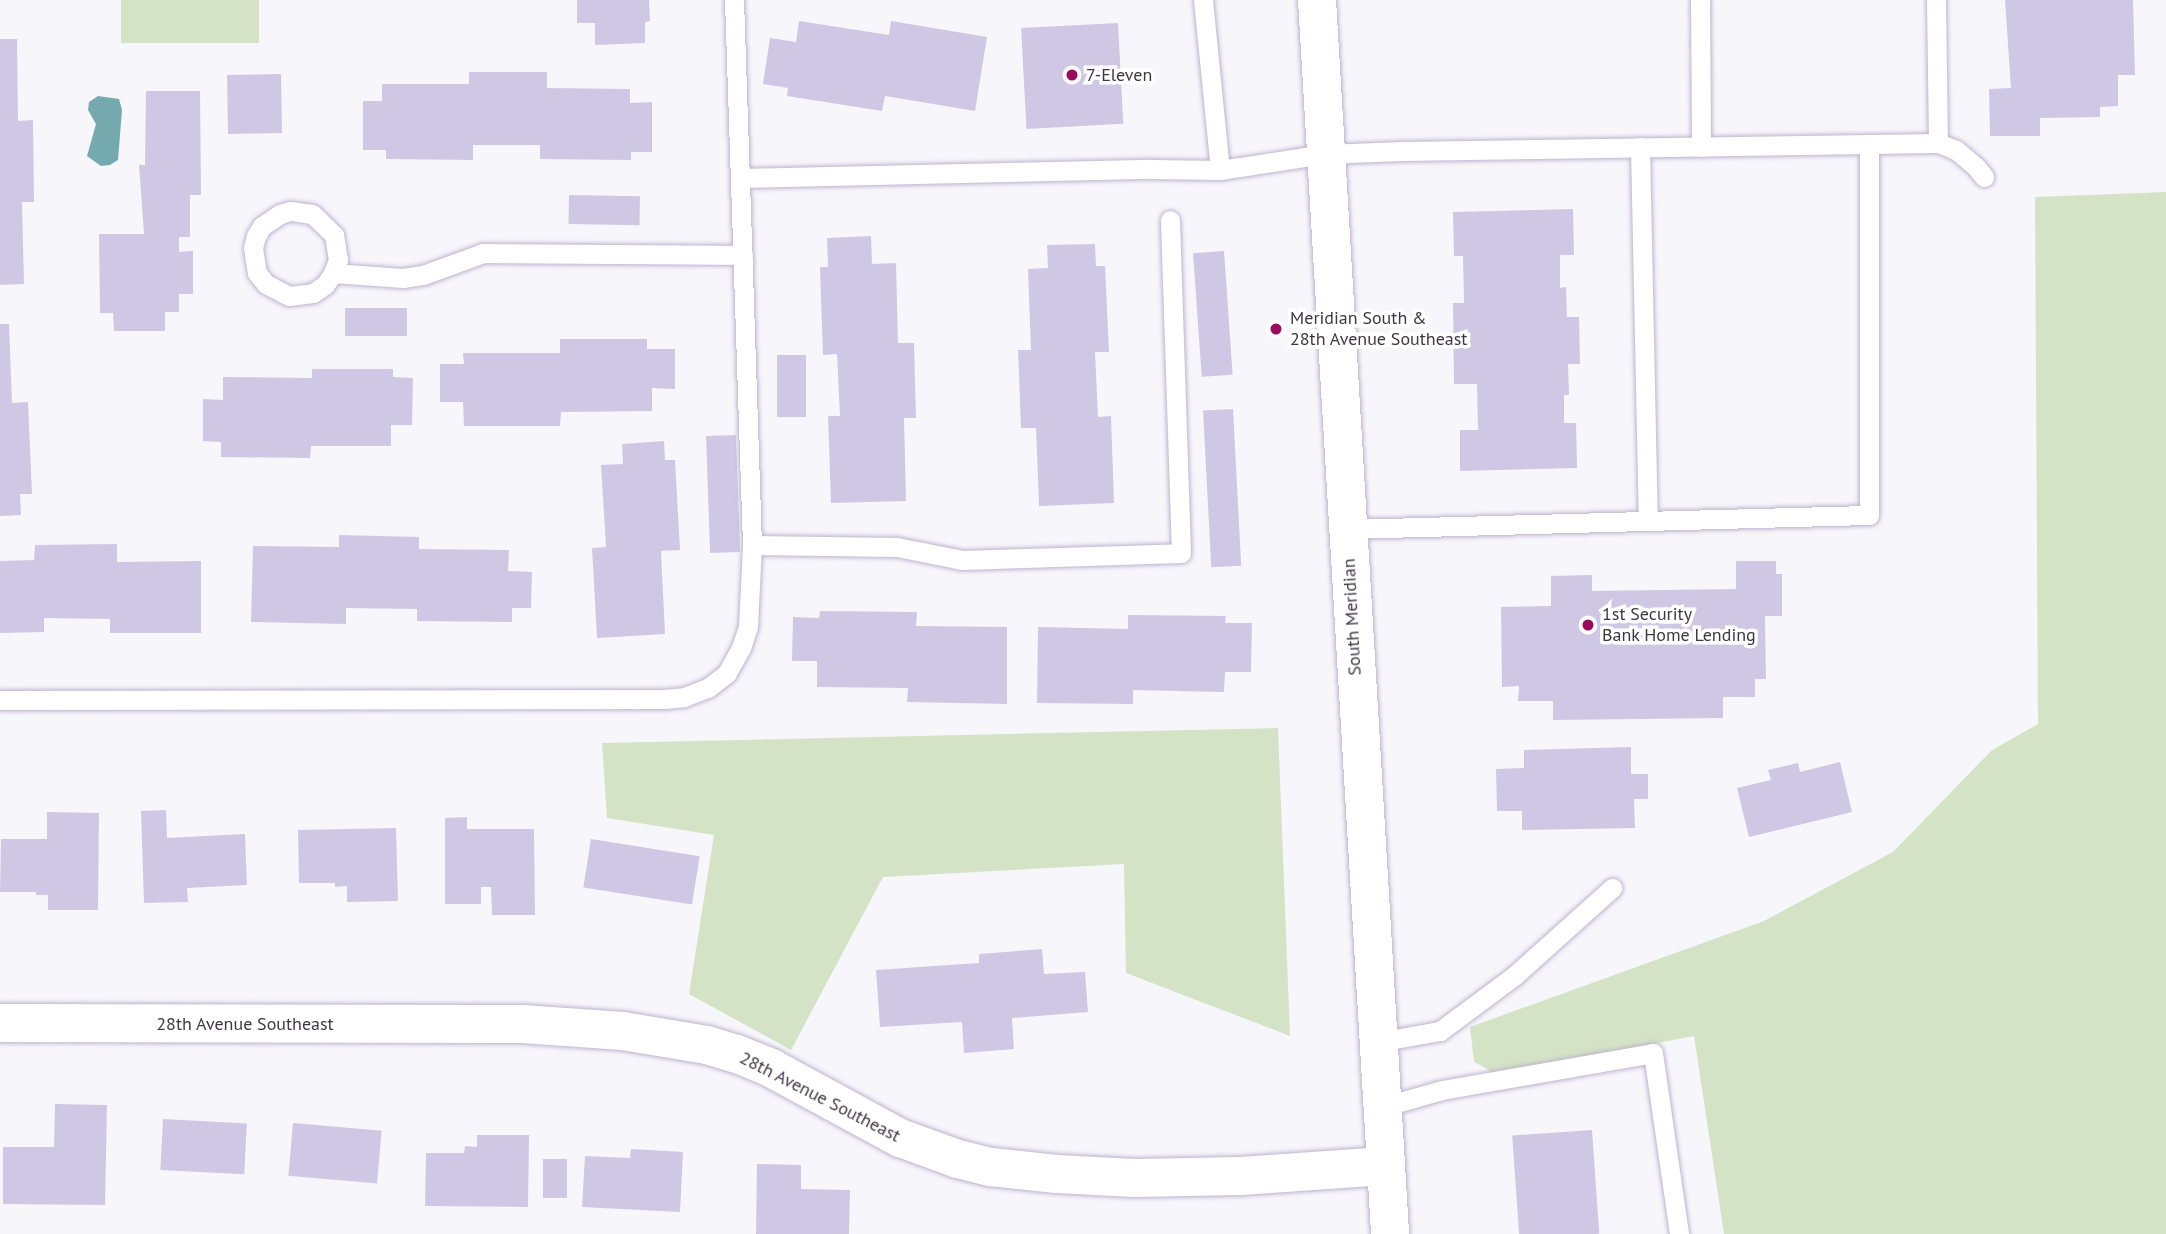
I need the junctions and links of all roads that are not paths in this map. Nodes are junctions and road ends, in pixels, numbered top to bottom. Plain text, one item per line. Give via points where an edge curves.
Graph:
1 (734, 0) edge
2 (1203, 0) edge
3 (1317, 0) edge
4 (1699, 0) edge
5 (1936, 0) edge
6 (1938, 143) junction
7 (1868, 144) junction
8 (1640, 147) junction
9 (1701, 147) junction
10 (1325, 155) junction
11 (1220, 170) junction
12 (1984, 177) dead end
13 (740, 178) junction
14 (1170, 220) dead end
15 (743, 255) junction
16 (333, 273) junction
17 (1648, 521) junction
18 (1347, 529) junction
19 (752, 545) junction
20 (0, 701) edge
21 (1612, 888) dead end
22 (0, 1023) edge
23 (1378, 1042) junction
24 (1382, 1107) junction
25 (1385, 1166) junction
26 (1390, 1234) edge
27 (1679, 1234) edge

1 - 13 lane
2 - 11 lane
3 - 10 street, South Meridian
4 - 9 lane
5 - 6 lane
6 - 7 lane
6 - 12 lane via 1956,150
7 - 9 lane
7 - 17 lane via 1869,515
8 - 9 lane
8 - 10 lane
8 - 17 lane
10 - 11 lane
10 - 18 street, South Meridian
11 - 13 lane
13 - 15 lane
14 - 19 lane via 1181,553 962,560 897,547
15 - 16 lane via 498,252 402,278
15 - 19 lane
16 - 16 lane via 313,293 289,296 277,292 257,273 256,236 280,214 312,214 334,235 338,260
17 - 18 lane
18 - 23 street, South Meridian
19 - 20 lane via 751,602 741,648 727,673 708,688 684,697
21 - 23 lane via 1514,976 1440,1031
22 - 25 street, 28th Avenue Southeast via 522,1024 623,1031 737,1054 900,1138 991,1167 1134,1178
23 - 24 street, South Meridian
24 - 25 street, South Meridian
24 - 27 lane via 1442,1090 1653,1053
25 - 26 street, South Meridian

